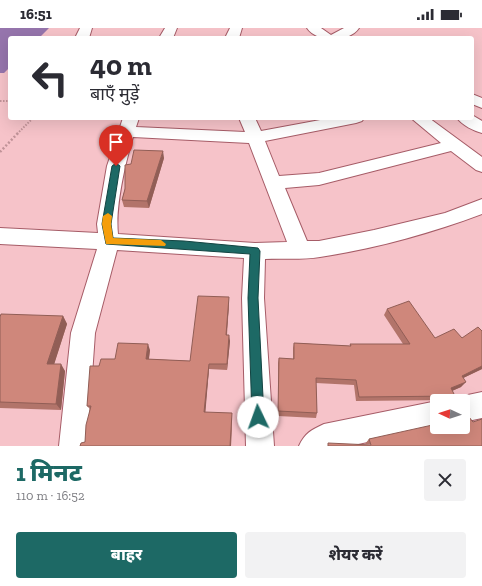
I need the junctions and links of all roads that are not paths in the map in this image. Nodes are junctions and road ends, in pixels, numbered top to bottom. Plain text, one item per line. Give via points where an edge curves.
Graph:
1 (313, 28) edge
2 (352, 28) edge
3 (324, 36) edge
4 (338, 36) edge
5 (248, 120) edge
6 (346, 120) edge
7 (422, 120) edge
8 (468, 120) edge
9 (129, 125) edge
10 (482, 128) edge
11 (254, 138) junction
12 (454, 145) junction
13 (482, 166) edge
14 (273, 183) junction
15 (482, 206) edge
16 (0, 236) edge
17 (109, 242) junction
18 (300, 249) junction
19 (255, 251) junction
20 (482, 405) edge
21 (470, 408) edge
22 (430, 415) edge
23 (73, 446) edge
24 (260, 446) edge
25 (313, 446) edge

1 - 3 street
2 - 4 street
5 - 11 street
6 - 11 street
7 - 12 street
8 - 10 street
9 - 11 street
9 - 17 street via 116,166 107,224
11 - 14 street
12 - 13 street
12 - 14 street via 319,179
14 - 18 street
15 - 18 street via 374,238 319,249
16 - 17 street
17 - 19 street
17 - 23 street via 83,333
18 - 19 street
19 - 24 street via 253,298
20 - 21 street
22 - 25 street via 324,438

